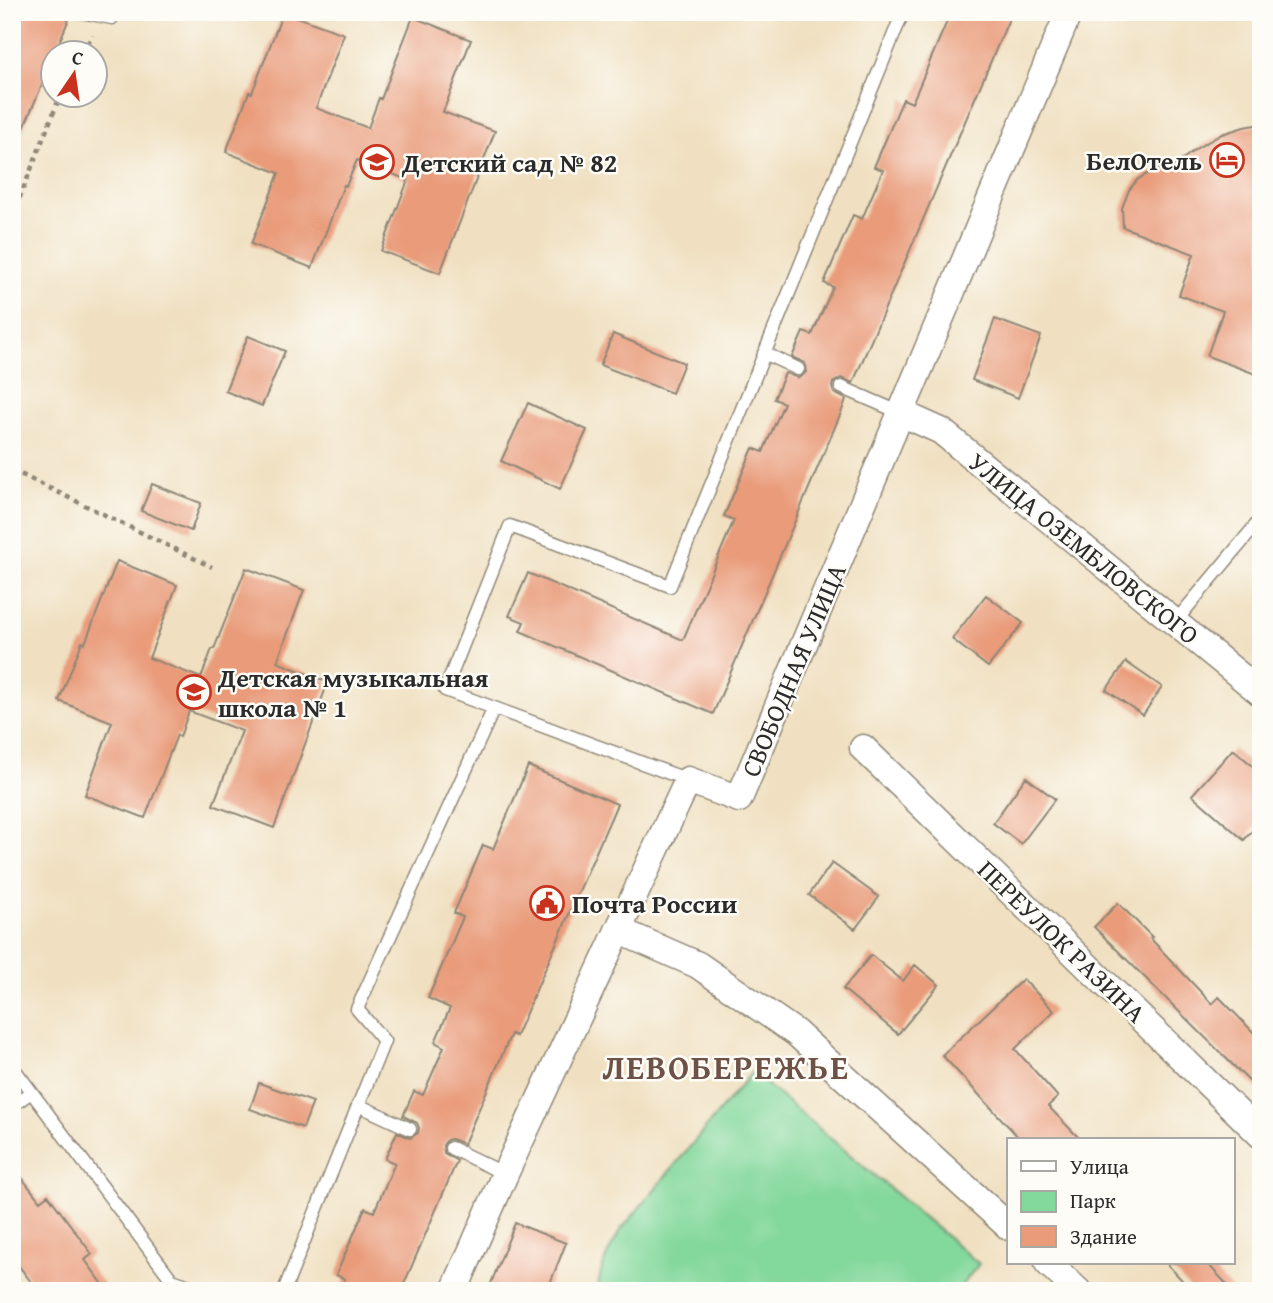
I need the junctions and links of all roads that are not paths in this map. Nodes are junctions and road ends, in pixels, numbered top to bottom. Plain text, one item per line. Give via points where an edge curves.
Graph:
1 (81, 12) edge
2 (114, 12) edge
3 (903, 12) edge
4 (1069, 12) edge
5 (764, 353) junction
6 (798, 369) dead end
7 (841, 387) dead end
8 (901, 413) junction
9 (1261, 519) edge
10 (1175, 622) junction
11 (1261, 693) edge
12 (494, 708) junction
13 (863, 748) dead end
14 (688, 780) junction
15 (618, 930) junction
16 (12, 1066) edge
17 (31, 1091) junction
18 (358, 1105) junction
19 (12, 1106) edge
20 (410, 1129) dead end
21 (1261, 1135) edge
22 (451, 1148) dead end
23 (505, 1174) junction
24 (1007, 1225) edge
25 (1049, 1264) edge
26 (204, 1291) edge
27 (284, 1291) edge
28 (454, 1291) edge
29 (1078, 1291) edge

1 - 2 lane via 112,18
3 - 5 lane
4 - 8 street, СВОБОДНАЯ УЛИЦА
5 - 6 lane
5 - 12 lane via 670,586 510,526 445,690
7 - 8 lane
8 - 10 street, УЛИЦА ОЗЕМБЛОВСКОГО via 941,431
8 - 14 street, СВОБОДНАЯ УЛИЦА via 739,799
9 - 10 lane
10 - 11 street, УЛИЦА ОЗЕМБЛОВСКОГО
12 - 14 lane
12 - 18 lane via 357,1009 384,1041
13 - 21 street, ПЕРЕУЛОК РАЗИНА
14 - 15 street
15 - 23 street
15 - 24 street via 698,965 796,1033
16 - 17 lane
17 - 19 lane
17 - 26 lane via 172,1280
18 - 20 lane
18 - 27 lane
22 - 23 lane
23 - 28 street
25 - 29 street

